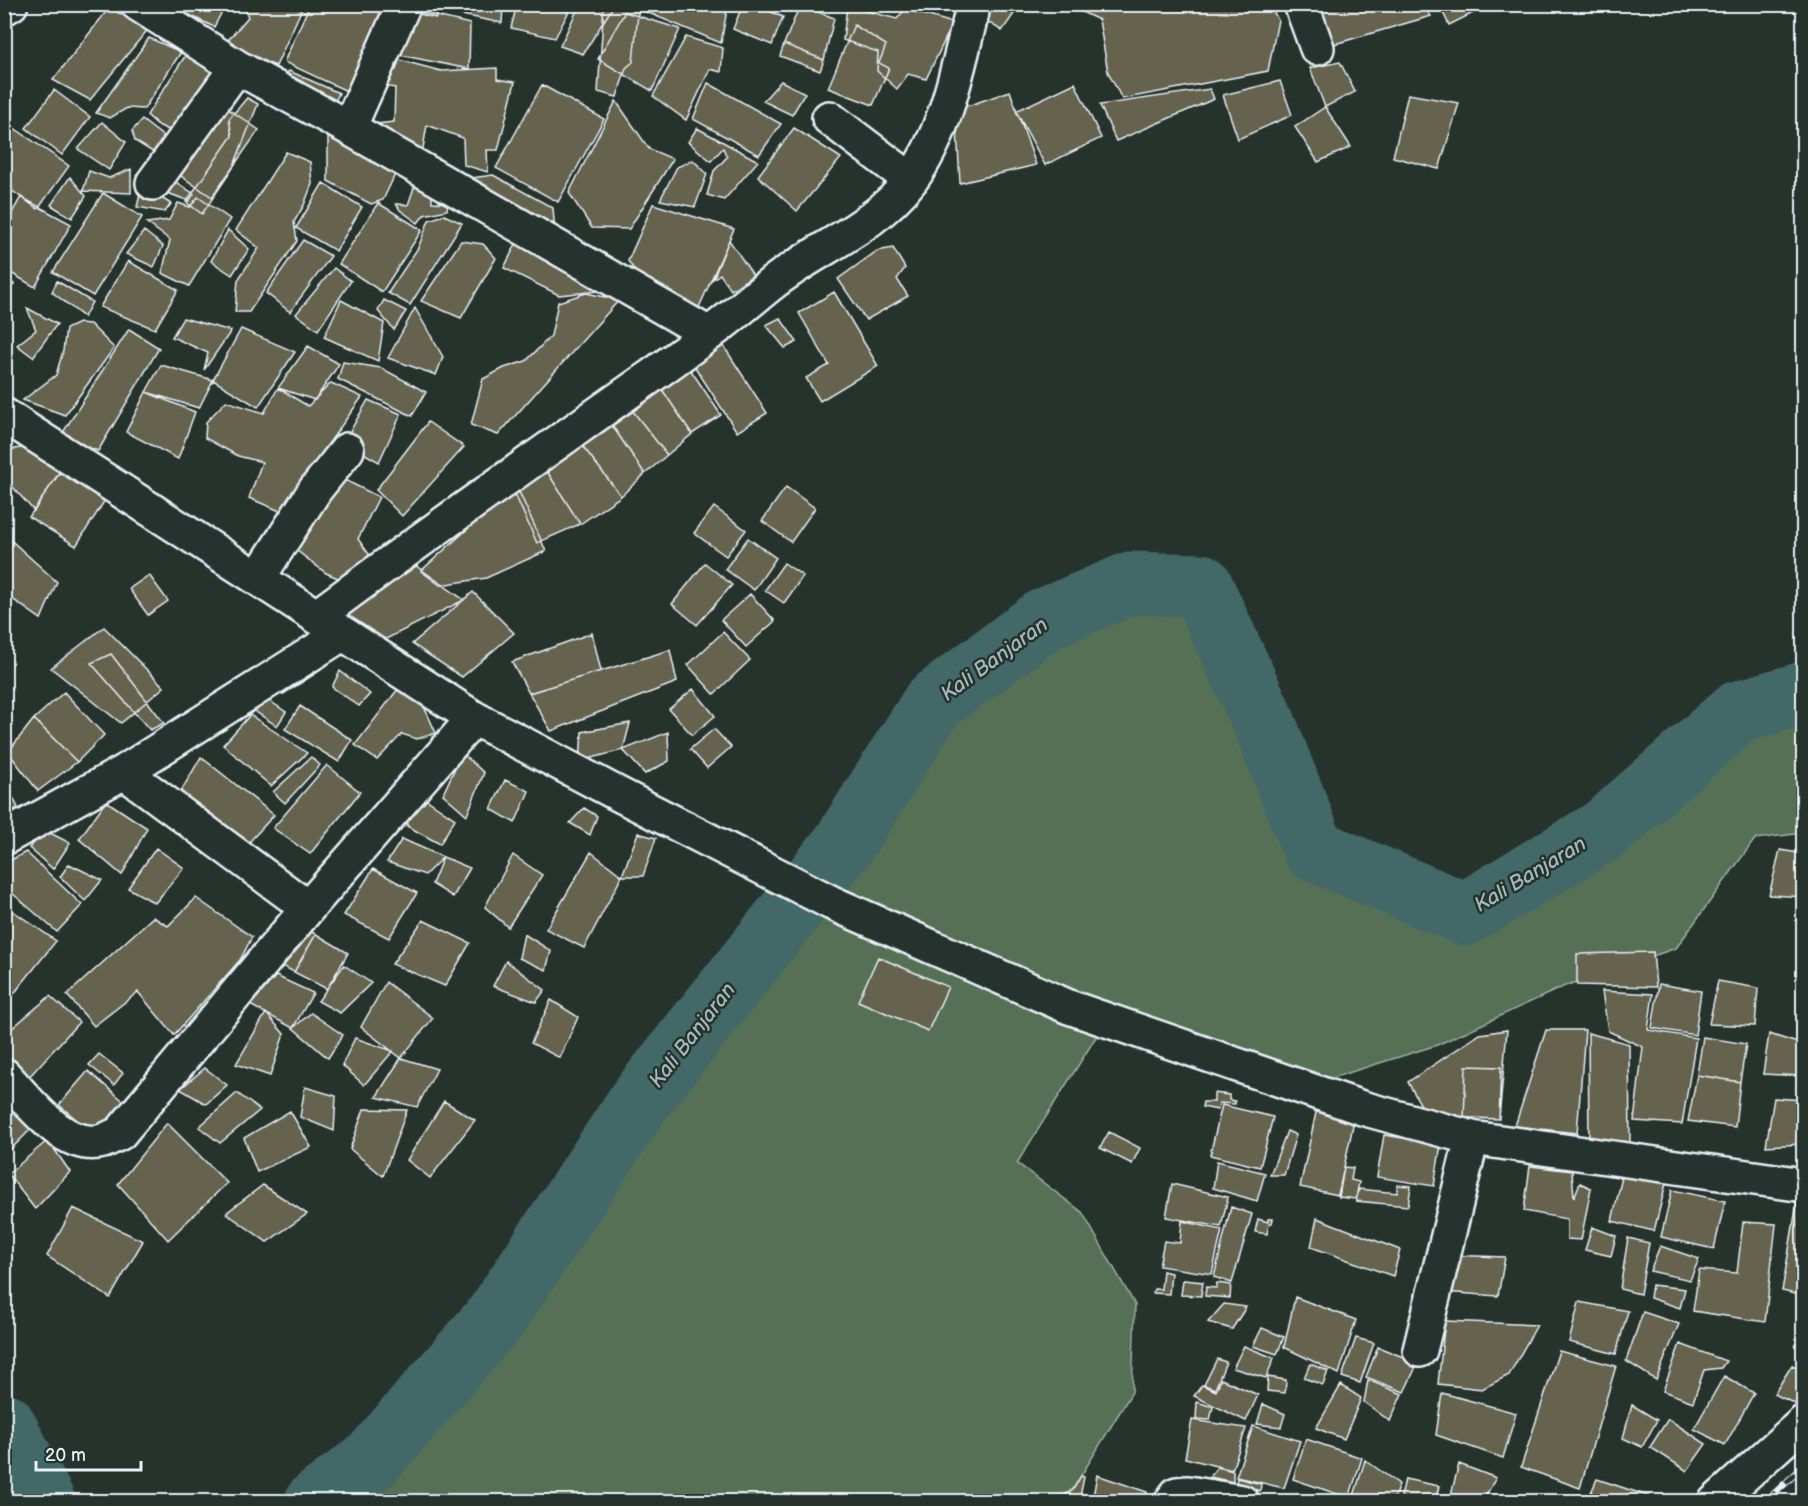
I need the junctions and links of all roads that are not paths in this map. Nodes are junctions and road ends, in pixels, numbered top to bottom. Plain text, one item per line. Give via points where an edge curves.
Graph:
1 (10, 4) edge
2 (138, 4) edge
3 (404, 4) edge
4 (1300, 4) edge
5 (4, 8) edge
6 (972, 12) dead end
7 (1317, 48) dead end
8 (237, 67) junction
9 (828, 118) dead end
10 (349, 128) junction
11 (911, 180) junction
12 (153, 183) dead end
13 (709, 334) junction
14 (4, 416) edge
15 (347, 450) dead end
16 (258, 578) junction
17 (329, 625) junction
18 (474, 718) junction
19 (124, 772) junction
20 (4, 838) edge
21 (308, 908) junction
22 (4, 1075) edge
23 (1472, 1138) junction
24 (1803, 1185) edge
25 (1420, 1350) dead end
26 (1803, 1422) edge
27 (1171, 1502) edge
28 (1242, 1502) edge
29 (1715, 1502) edge

1 - 5 street
2 - 8 street
3 - 10 street
4 - 7 street
6 - 11 street via 951,96 928,153
8 - 10 street
8 - 12 street
9 - 11 street
10 - 13 street
11 - 13 street via 859,229 777,280
13 - 17 street via 398,556
14 - 16 street
15 - 16 street via 315,490
16 - 17 street
17 - 18 street
17 - 19 street
18 - 21 street
18 - 23 street via 832,903 1069,1007 1362,1108
19 - 20 street
19 - 21 street
21 - 22 street via 120,1133 101,1142 78,1141 58,1131
23 - 24 street
23 - 25 street
26 - 29 street
27 - 28 street via 1177,1494 1188,1493

